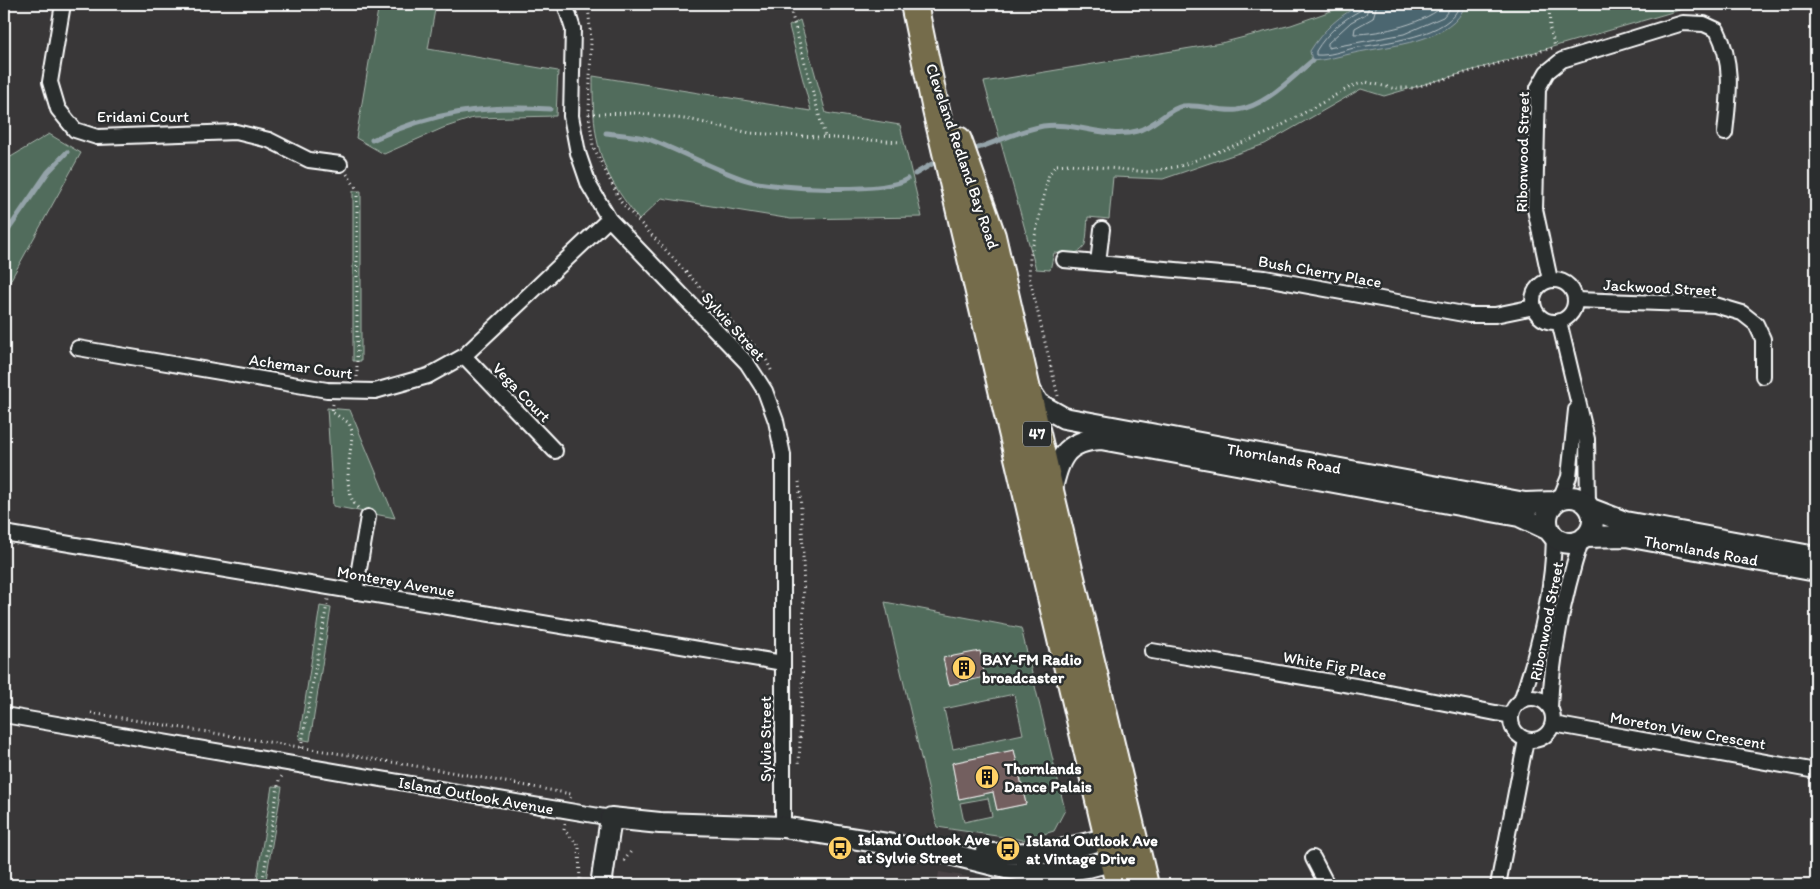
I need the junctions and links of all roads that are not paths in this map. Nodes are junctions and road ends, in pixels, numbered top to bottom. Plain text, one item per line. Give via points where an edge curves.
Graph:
1 (64, 4) edge
2 (565, 4) edge
3 (914, 4) edge
4 (923, 41) junction
5 (1725, 133) dead end
6 (340, 164) road end
7 (609, 219) junction
8 (1102, 229) dead end
9 (992, 236) junction
10 (1064, 260) dead end
11 (1098, 263) junction
12 (1550, 280) junction
13 (1576, 300) junction
14 (1534, 307) junction
15 (1559, 322) junction
16 (78, 348) dead end
17 (464, 356) junction
18 (997, 363) junction
19 (1763, 376) dead end
20 (1026, 385) junction
21 (1577, 399) junction
22 (555, 451) dead end
23 (1050, 495) junction
24 (1557, 500) junction
25 (1589, 507) junction
26 (368, 517) road end
27 (4, 532) edge
28 (1551, 534) junction
29 (1583, 539) junction
30 (1816, 557) edge
31 (1816, 571) edge
32 (355, 592) junction
33 (1152, 651) dead end
34 (783, 663) junction
35 (1521, 701) junction
36 (1550, 708) junction
37 (4, 715) edge
38 (1511, 716) junction
39 (1553, 724) junction
40 (1526, 740) junction
41 (1816, 771) edge
42 (611, 818) junction
43 (783, 827) junction
44 (950, 854) junction
45 (1122, 854) edge
46 (1313, 858) dead end
47 (1045, 874) junction
48 (600, 885) edge
49 (1071, 885) edge
50 (1145, 885) edge
51 (1327, 885) edge
52 (1498, 885) edge

1 - 6 street, Eridani Court via 50,82 58,109 75,130 97,137 236,132 269,140 309,160
2 - 7 street, Sylvie Street via 573,29 571,116 578,153 590,185
3 - 4 highway, Cleveland Redland Bay Road / 47
4 - 9 highway, Cleveland Redland Bay Road / 47
4 - 18 highway, Cleveland Redland Bay Road / 47 via 936,110
5 - 12 street, Ribonwood Street via 1730,87 1726,48 1717,30 1704,24 1683,23 1562,60 1547,72 1538,88 1536,209
7 - 17 street, Achemar Court
7 - 34 street, Sylvie Street via 747,363 765,391 783,455
8 - 11 street
9 - 18 highway via 979,237 976,246 992,306
9 - 20 highway, Cleveland Redland Bay Road / 47
10 - 11 street, Bush Cherry Place
11 - 14 street, Bush Cherry Place via 1265,278 1469,315 1495,315
12 - 13 street via 1564,282
12 - 14 street via 1534,293
13 - 15 street via 1571,314
13 - 19 street, Jackwood Street via 1714,305 1742,313 1756,324 1763,339
14 - 15 street via 1541,317
15 - 21 street
16 - 17 street, Achemar Court via 343,392 375,391 401,385 428,376
17 - 22 street, Vega Court
18 - 45 highway, Cleveland Redland Bay Road / 47
20 - 23 highway, Cleveland Redland Bay Road / 47
20 - 24 street, Thornlands Road via 1039,404 1064,418 1525,503
21 - 24 street via 1568,477
21 - 25 street via 1587,439
23 - 28 street, Thornlands Road via 1058,462 1069,449 1082,440 1101,439 1519,516
23 - 45 highway, Cleveland Redland Bay Road / 47
24 - 25 street, Thornlands Road via 1570,496 1580,498
24 - 28 street via 1548,510 1546,520
25 - 29 street via 1594,519 1592,529
25 - 30 street, Thornlands Road via 1624,522
26 - 32 street
27 - 32 street, Monterey Avenue
28 - 29 street, Thornlands Road via 1567,543
28 - 35 street, Ribonwood Street via 1553,567 1534,663
29 - 31 street, Thornlands Road via 1626,536
29 - 36 street, Ribonwood Street via 1570,573 1551,668
32 - 34 street, Monterey Avenue
33 - 38 street, White Fig Place
34 - 43 street, Sylvie Street
35 - 36 street, Ribonwood Street via 1542,700
35 - 38 street, Ribonwood Street
36 - 39 street, Ribonwood Street
37 - 42 street, Island Outlook Avenue
38 - 40 street via 1514,731
39 - 40 street via 1543,738
39 - 41 street, Moreton View Crescent
40 - 52 street
42 - 43 street, Island Outlook Avenue
42 - 48 street
43 - 44 street, Island Outlook Avenue
44 - 45 street, Island Outlook Avenue
44 - 47 street, Island Outlook Avenue
45 - 47 street, Island Outlook Avenue
45 - 50 highway, Cleveland Redland Bay Road / 47
46 - 51 street
47 - 49 street

